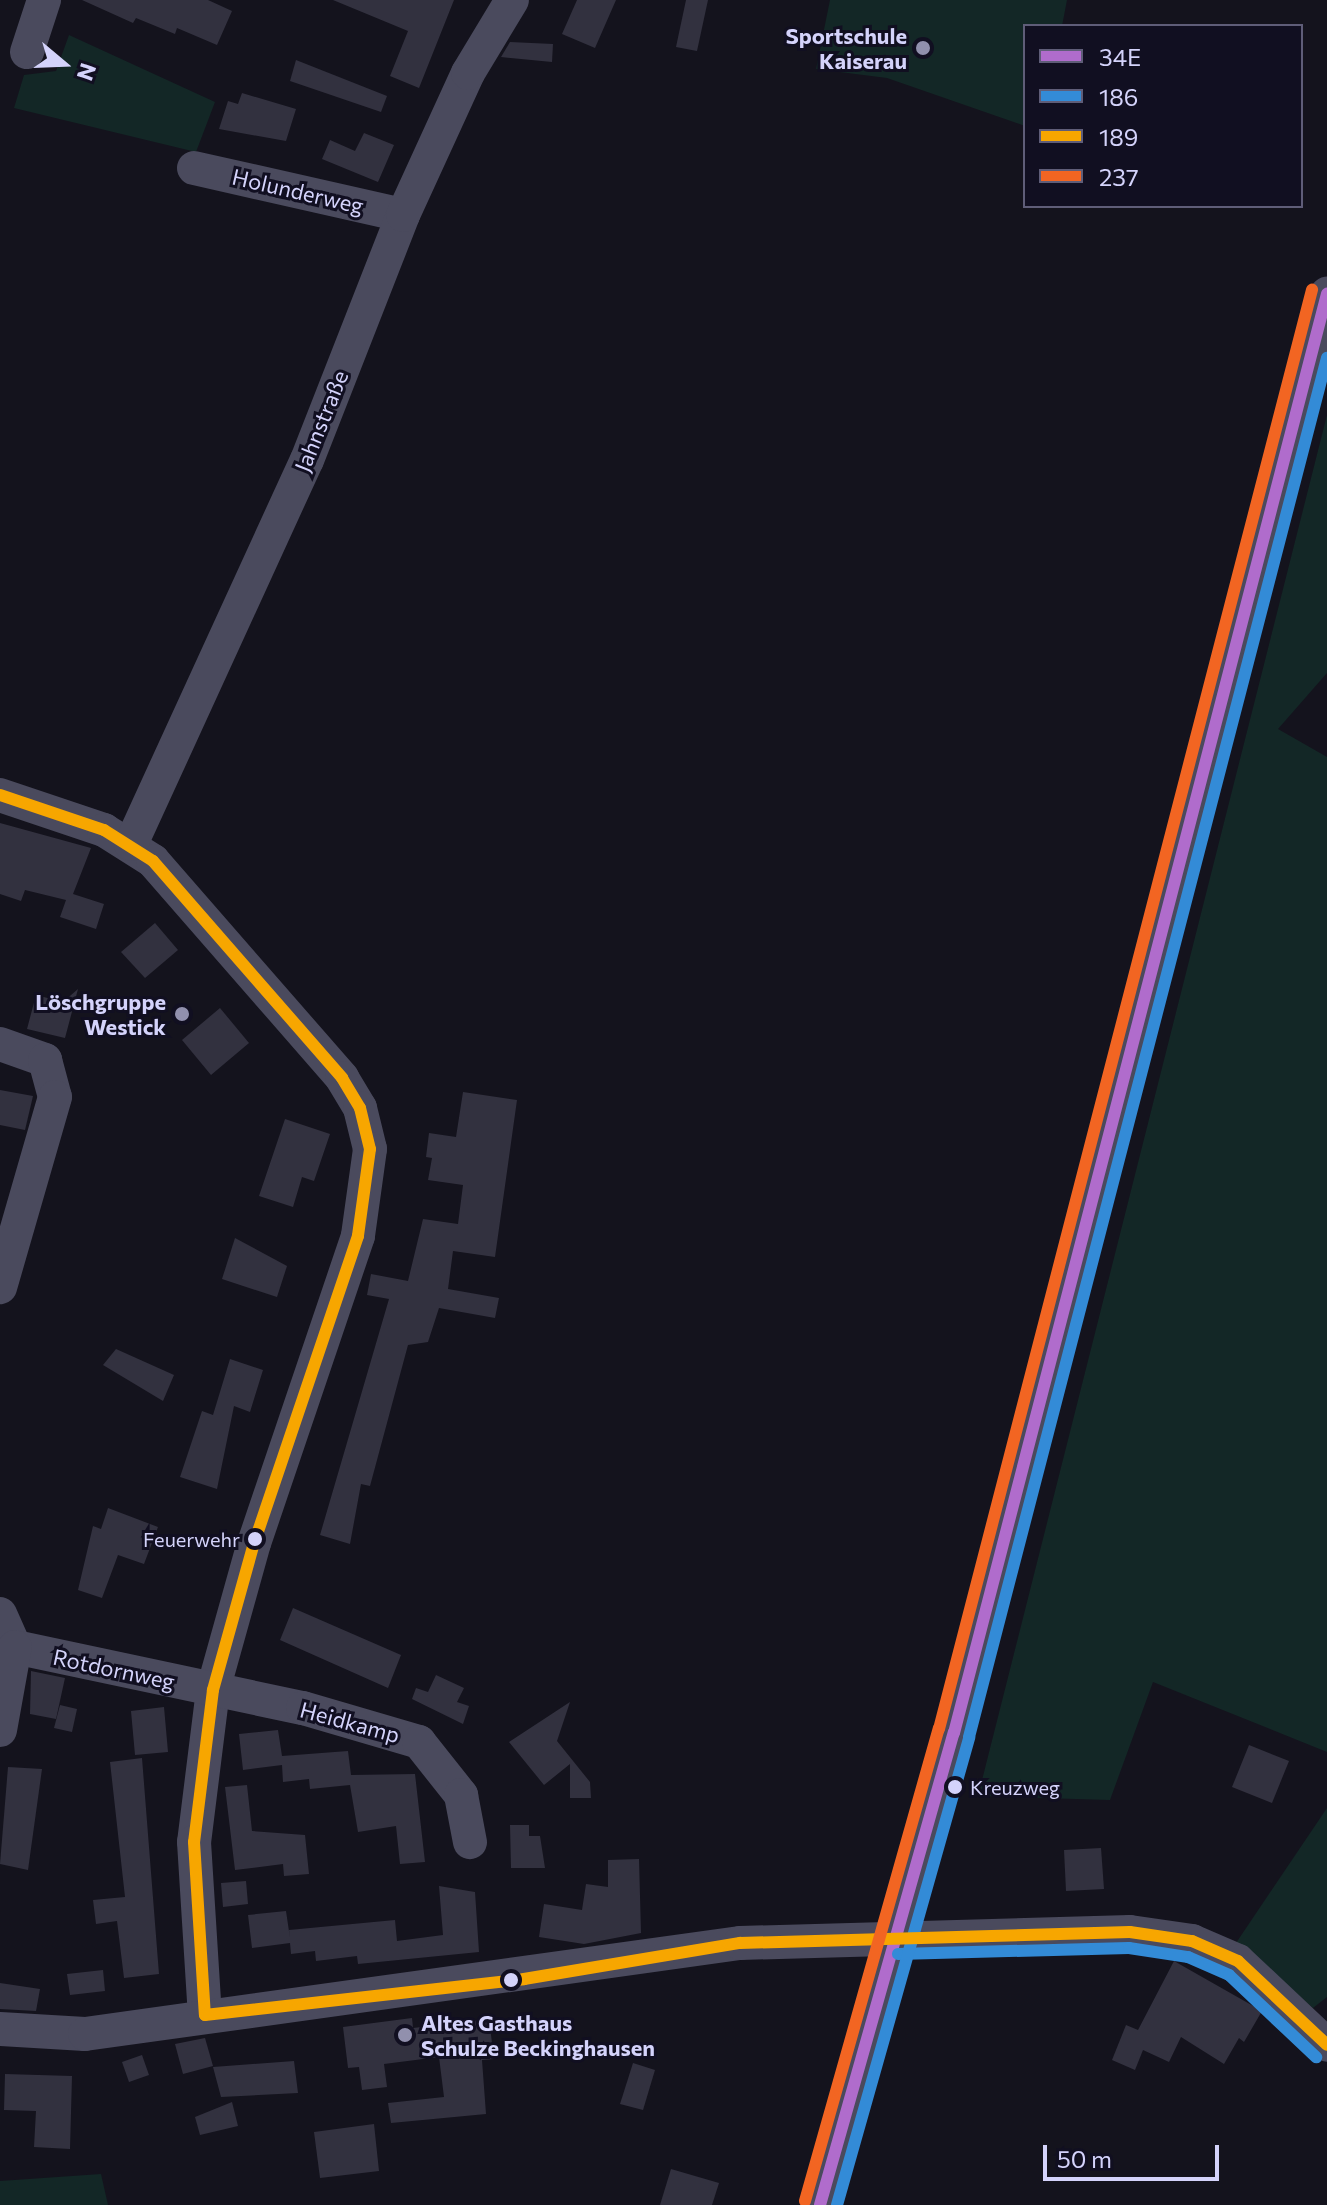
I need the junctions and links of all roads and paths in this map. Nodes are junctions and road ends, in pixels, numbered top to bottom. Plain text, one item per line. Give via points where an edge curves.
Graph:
1 (44, 0) edge
2 (512, 0) edge
3 (27, 52) dead end
4 (194, 168) dead end
5 (403, 215) junction
6 (1327, 294) edge
7 (0, 795) edge
8 (131, 844) junction
9 (0, 1044) edge
10 (0, 1287) edge
11 (0, 1614) edge
12 (15, 1647) junction
13 (213, 1690) junction
14 (0, 1730) edge
15 (470, 1842) dead end
16 (898, 1938) junction
17 (205, 2015) junction
18 (0, 2029) edge
19 (1327, 2045) edge
20 (820, 2205) edge

1 - 3 street
2 - 5 street, Jahnstraße via 468,73
4 - 5 street, Holunderweg
5 - 8 street, Jahnstraße via 307,460
6 - 16 street
7 - 8 street
8 - 13 street via 258,976 342,1078 360,1108 370,1149 358,1236 249,1556
9 - 10 street via 45,1060 55,1097
11 - 12 street
12 - 13 street, Rotdornweg
12 - 14 street
13 - 15 street, Heidkamp via 383,1727 419,1742 461,1795
13 - 17 street via 194,1842
16 - 17 street via 740,1943 524,1979
16 - 19 street via 1130,1932 1192,1941 1238,1961
16 - 20 street
17 - 18 street via 85,2034

